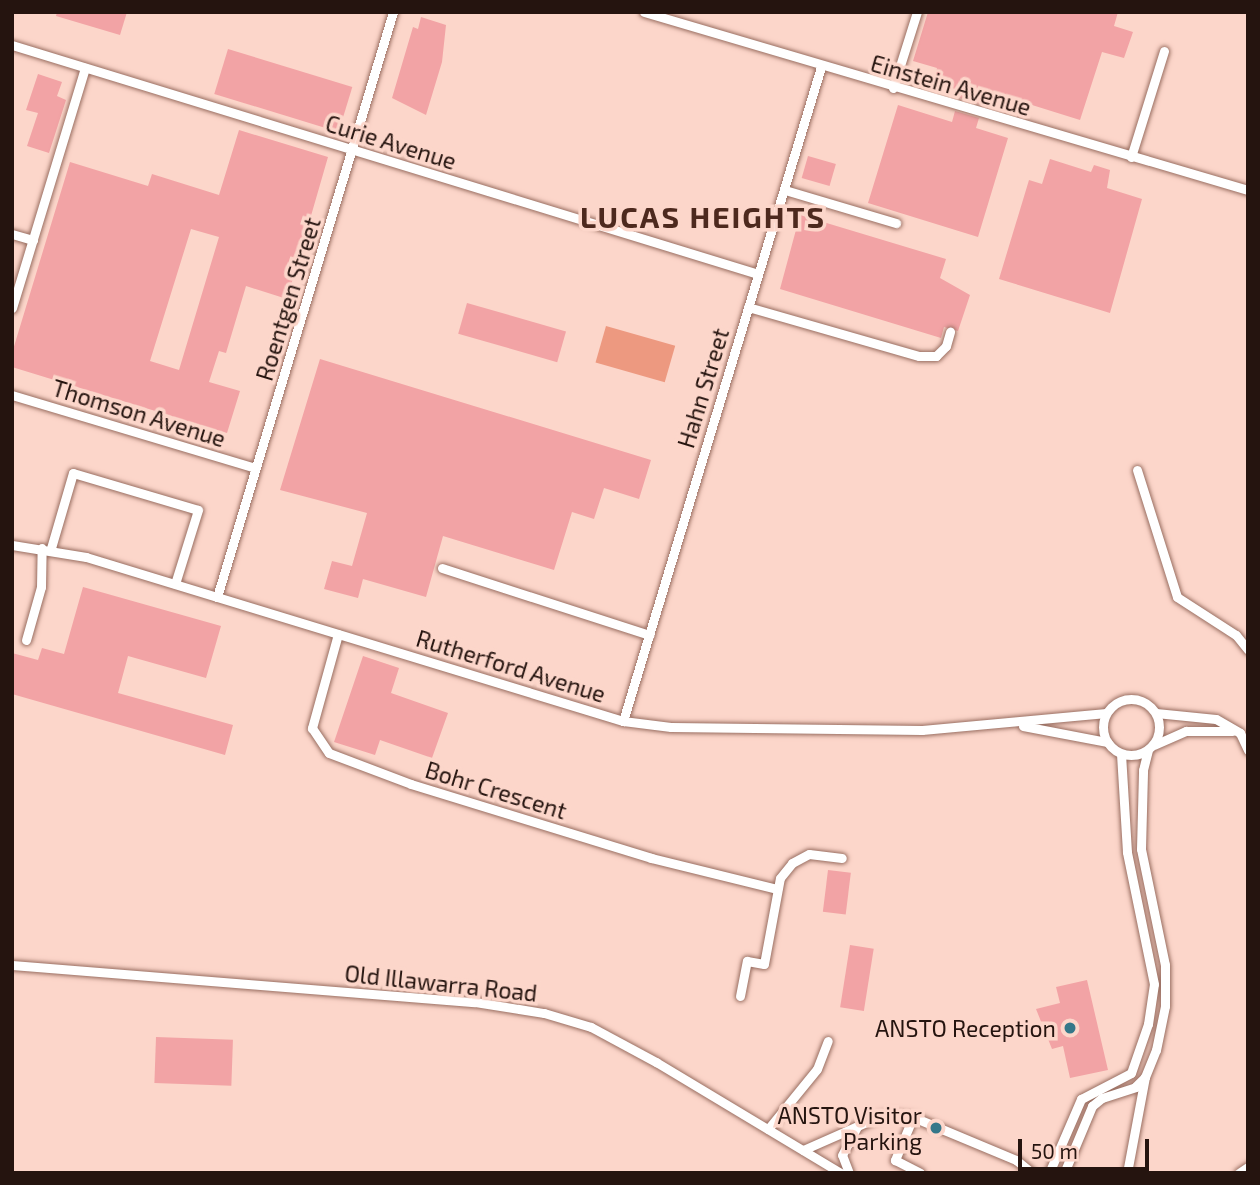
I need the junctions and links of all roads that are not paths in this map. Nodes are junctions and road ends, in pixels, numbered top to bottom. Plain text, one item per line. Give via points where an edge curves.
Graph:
1 (393, 12) edge
2 (644, 12) edge
3 (917, 12) edge
4 (12, 45) edge
5 (1164, 51) dead end
6 (821, 67) junction
7 (85, 68) junction
8 (892, 88) junction
9 (354, 150) junction
10 (1131, 157) junction
11 (785, 190) junction
12 (1248, 190) edge
13 (896, 222) dead end
14 (12, 234) edge
15 (33, 240) junction
16 (758, 274) junction
17 (748, 307) junction
18 (12, 308) edge
19 (950, 332) dead end
20 (12, 395) edge
21 (255, 468) junction
22 (1137, 470) dead end
23 (12, 545) edge
24 (46, 548) junction
25 (442, 568) dead end
26 (175, 584) junction
27 (217, 597) junction
28 (338, 634) junction
29 (649, 635) junction
30 (26, 640) dead end
31 (1248, 650) edge
32 (1106, 713) junction
33 (1156, 713) junction
34 (623, 721) junction
35 (1013, 725) junction
36 (1245, 741) edge
37 (1107, 742) junction
38 (1151, 748) junction
39 (1121, 754) junction
40 (842, 858) dead end
41 (777, 889) junction
42 (12, 965) edge
43 (740, 996) dead end
44 (828, 1041) dead end
45 (1145, 1077) junction
46 (913, 1117) junction
47 (858, 1125) junction
48 (768, 1129) junction
49 (803, 1150) junction
50 (1248, 1167) edge
51 (1019, 1168) edge
52 (838, 1173) edge
53 (849, 1173) edge
54 (920, 1173) edge
55 (1032, 1173) edge
56 (1049, 1173) edge
57 (1063, 1173) edge
58 (1127, 1173) edge
59 (1239, 1173) edge

1 - 9 lane, Roentgen Street
2 - 6 lane, Einstein Avenue
3 - 8 lane
4 - 7 lane, Curie Avenue
5 - 10 lane
6 - 8 lane, Einstein Avenue
6 - 11 lane, Hahn Street
7 - 9 lane, Curie Avenue
7 - 15 lane
8 - 10 lane, Einstein Avenue
9 - 16 lane, Curie Avenue
9 - 21 lane, Roentgen Street
10 - 12 lane, Einstein Avenue
11 - 13 lane
11 - 16 lane, Hahn Street
14 - 15 lane
15 - 18 lane
16 - 17 lane, Hahn Street
17 - 19 lane via 919,356 936,356 946,346
17 - 29 lane, Hahn Street
20 - 21 lane, Thomson Avenue
21 - 27 lane, Roentgen Street
22 - 31 lane via 1177,597 1236,635
23 - 24 lane, Rutherford Avenue
24 - 26 lane, Rutherford Avenue
24 - 26 lane via 73,473 198,510
24 - 30 lane
25 - 29 lane
26 - 27 lane, Rutherford Avenue
27 - 28 lane, Rutherford Avenue
28 - 34 lane, Rutherford Avenue
28 - 41 lane, Bohr Crescent via 312,728 329,753 411,784 651,858
29 - 34 lane, Hahn Street
32 - 33 lane via 1118,702 1135,699
32 - 35 lane, Rutherford Avenue
32 - 37 lane via 1102,728
33 - 36 lane via 1216,719
33 - 38 lane via 1160,730
34 - 35 lane, Rutherford Avenue via 671,727 812,729
35 - 37 lane, Rutherford Avenue
36 - 38 lane via 1186,731
37 - 39 lane
38 - 39 lane
38 - 45 lane via 1143,770 1141,849 1166,965 1165,1006
39 - 56 lane via 1127,852 1154,984 1148,1024 1131,1073 1081,1099
40 - 41 lane via 809,854 792,863
41 - 43 lane via 764,964 747,961
42 - 48 lane, Old Illawarra Road via 475,1002 544,1013 591,1027
44 - 48 lane via 817,1069
45 - 57 lane via 1092,1106
45 - 58 lane
46 - 47 lane via 880,1116
46 - 51 lane
46 - 54 lane via 895,1160
47 - 49 lane
47 - 53 lane via 842,1155
48 - 49 lane, Old Illawarra Road
49 - 52 lane, Old Illawarra Road
50 - 59 lane
51 - 55 lane

